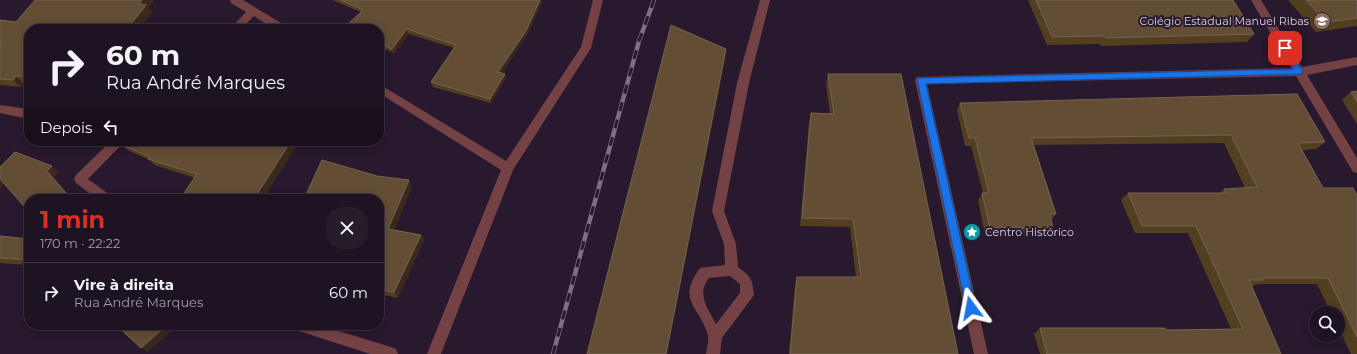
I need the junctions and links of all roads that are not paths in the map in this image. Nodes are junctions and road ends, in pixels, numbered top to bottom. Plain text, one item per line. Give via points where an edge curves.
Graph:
1 (235, 0) edge
2 (598, 0) edge
3 (765, 0) edge
4 (1256, 0) edge
5 (253, 11) junction
6 (240, 24) edge
7 (274, 24) edge
8 (1357, 61) edge
9 (1299, 72) junction
10 (384, 91) edge
11 (0, 109) edge
12 (24, 113) edge
13 (114, 146) edge
14 (508, 168) junction
15 (1357, 168) edge
16 (100, 194) edge
17 (732, 270) junction
18 (315, 330) edge
19 (715, 336) junction
20 (391, 354) edge
21 (434, 354) edge
22 (713, 354) edge
23 (981, 354) edge

1 - 5 street
2 - 14 street via 586,48
3 - 17 street via 743,83 718,211 730,244
4 - 9 street
5 - 6 street
5 - 7 street
8 - 9 street
9 - 15 street
9 - 23 street via 921,80
10 - 14 street
11 - 12 street
13 - 16 street via 80,179
14 - 21 street
17 - 19 street via 746,281 748,295
17 - 19 street via 705,272 697,283 696,298
18 - 20 street
19 - 22 street

